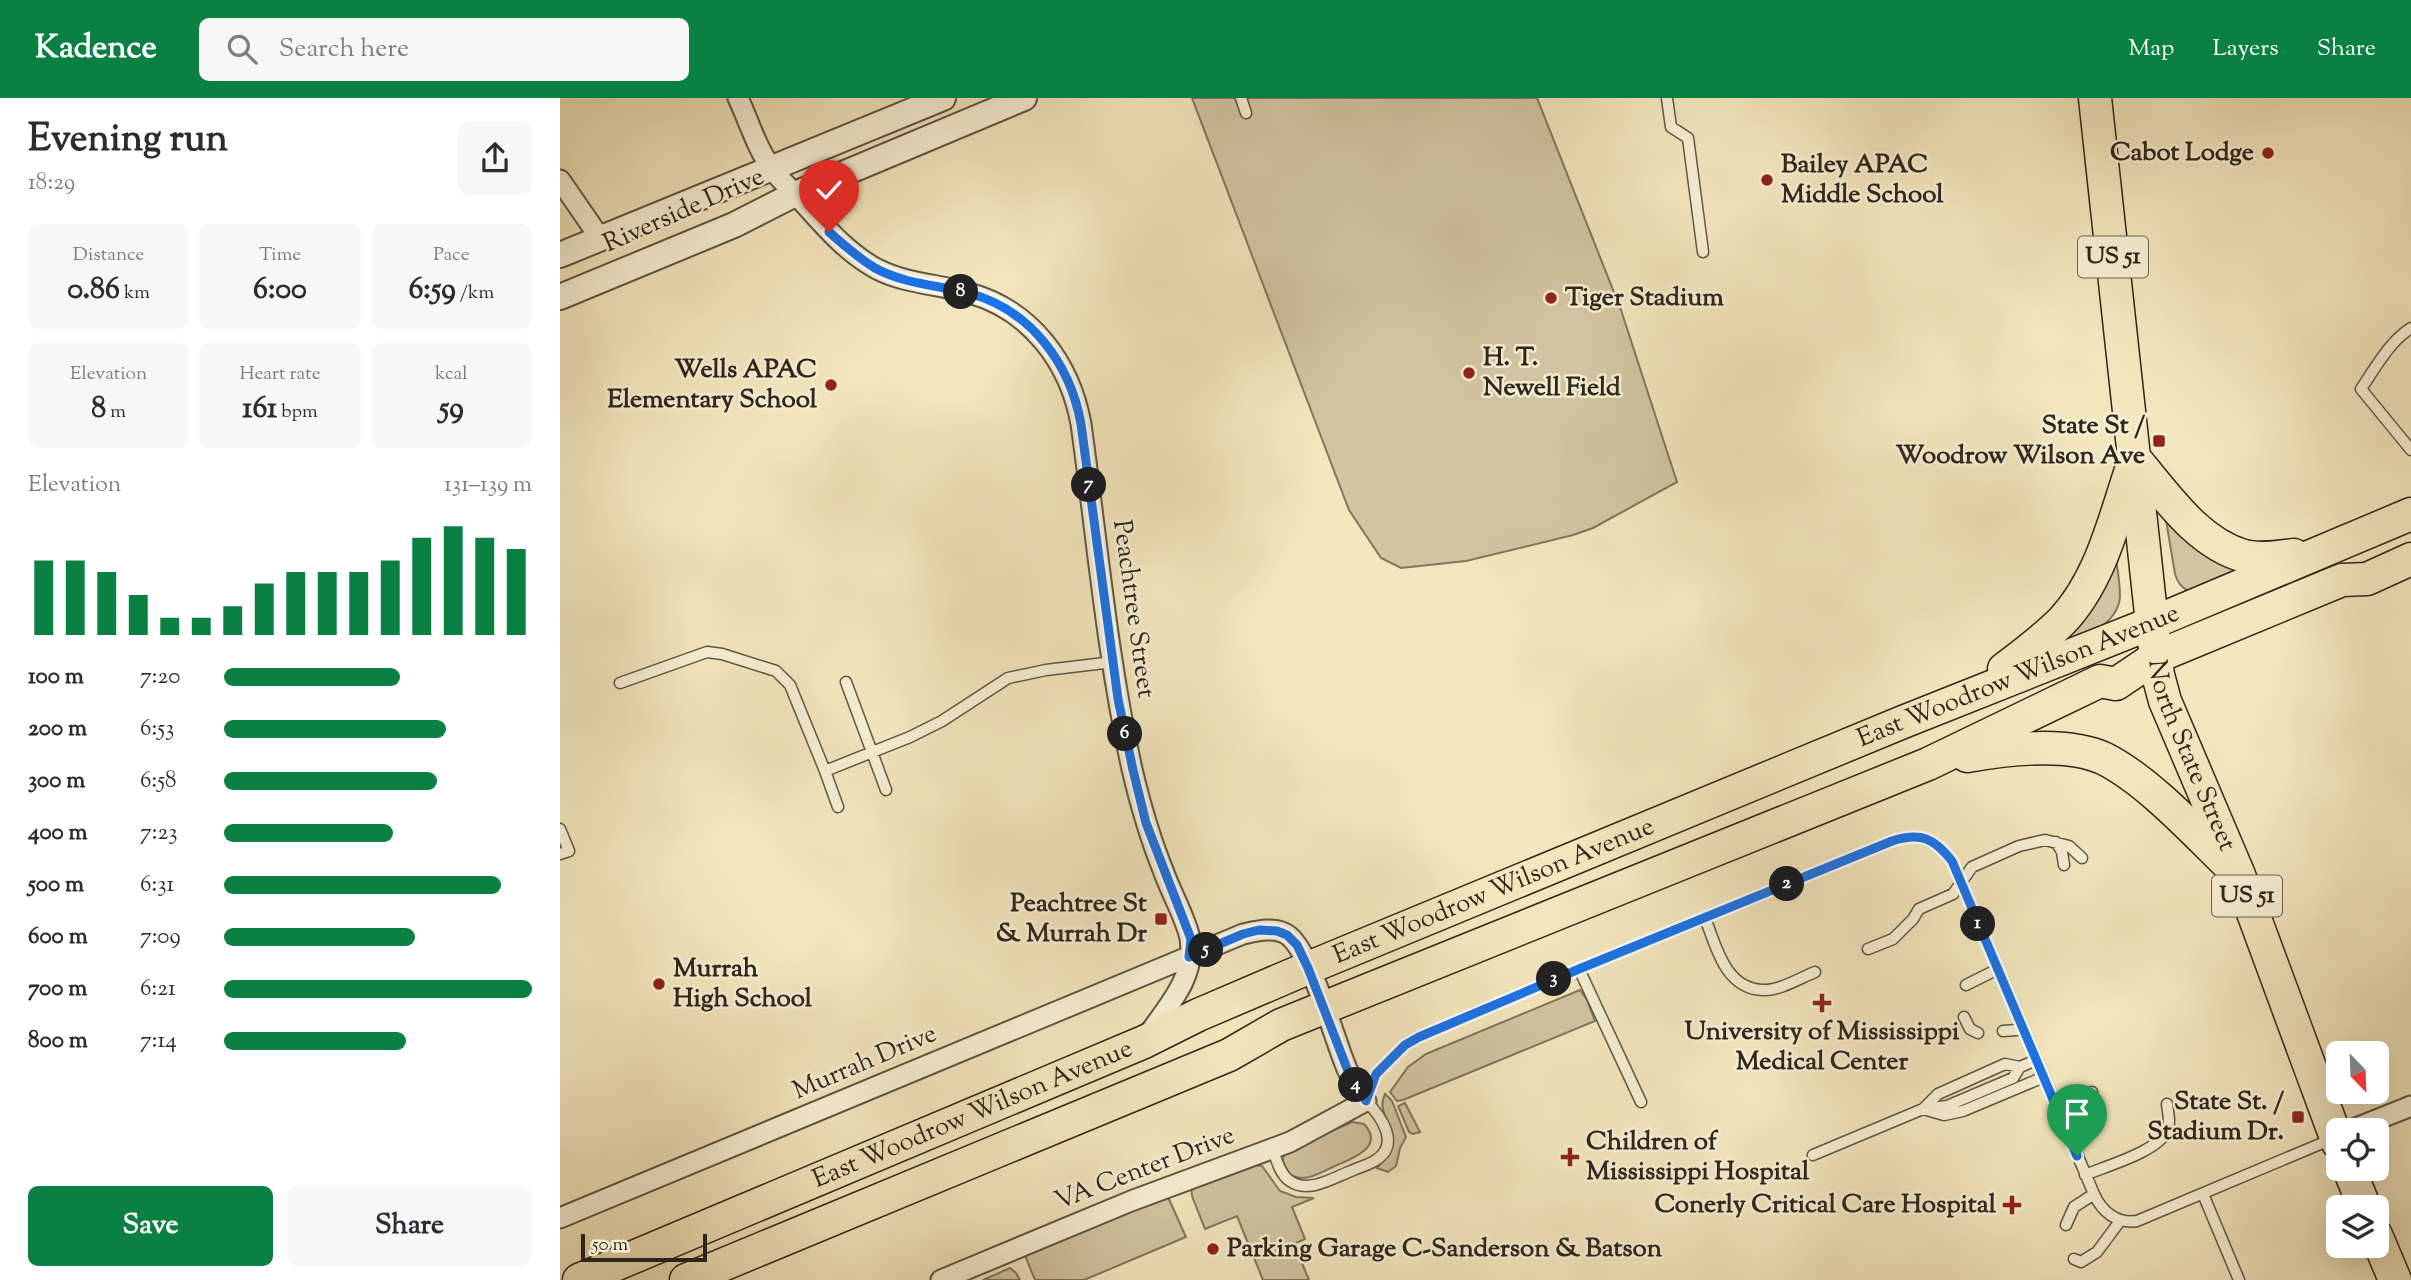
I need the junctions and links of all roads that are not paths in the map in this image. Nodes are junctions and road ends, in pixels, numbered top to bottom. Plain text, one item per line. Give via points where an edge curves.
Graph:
1 (738, 98) edge
2 (1024, 98) edge
3 (1241, 98) edge
4 (1667, 98) edge
5 (2095, 98) edge
6 (940, 110) edge
7 (1246, 113) dead end
8 (772, 170) junction
9 (560, 180) edge
10 (795, 194) junction
11 (600, 238) junction
12 (1703, 252) dead end
13 (560, 255) edge
14 (560, 297) edge
15 (2411, 328) edge
16 (2411, 450) edge
17 (2134, 459) junction
18 (2411, 513) edge
19 (2334, 545) junction
20 (2411, 559) edge
21 (2152, 623) junction
22 (2156, 657) junction
23 (1113, 662) junction
24 (846, 682) dead end
25 (620, 683) dead end
26 (1962, 698) junction
27 (872, 753) junction
28 (1928, 764) junction
29 (825, 771) junction
30 (886, 790) dead end
31 (838, 807) dead end
32 (560, 828) edge
33 (2056, 842) junction
34 (560, 854) edge
35 (2082, 858) dead end
36 (2064, 865) dead end
37 (2239, 875) junction
38 (1961, 884) junction
39 (1705, 918) junction
40 (1868, 949) dead end
41 (1189, 957) junction
42 (1308, 968) junction
43 (1579, 969) junction
44 (1998, 969) junction
45 (1815, 972) dead end
46 (1966, 985) dead end
47 (1325, 1007) junction
48 (1964, 1017) dead end
49 (2022, 1026) junction
50 (2003, 1031) dead end
51 (1978, 1033) dead end
52 (1144, 1042) junction
53 (2036, 1060) junction
54 (2020, 1067) junction
55 (2044, 1077) junction
56 (2092, 1092) dead end
57 (1366, 1101) junction
58 (1641, 1102) dead end
59 (2166, 1104) dead end
60 (2098, 1105) dead end
61 (2411, 1106) edge
62 (1923, 1109) junction
63 (2064, 1115) junction
64 (2334, 1118) edge
65 (2384, 1118) edge
66 (2326, 1143) edge
67 (1272, 1148) junction
68 (1813, 1155) dead end
69 (2085, 1175) junction
70 (2094, 1194) junction
71 (2203, 1194) junction
72 (560, 1218) edge
73 (2120, 1221) junction
74 (2066, 1225) dead end
75 (2386, 1258) edge
76 (2074, 1259) dead end
77 (579, 1280) edge
78 (687, 1280) edge
79 (941, 1280) edge
80 (2239, 1280) edge
81 (2395, 1280) edge

1 - 8 street, Peachtree Street
2 - 6 street, Riverside Drive
3 - 7 lane
4 - 12 lane via 1671,127 1688,138
5 - 17 main road, North State Street / US 51
6 - 8 street, Riverside Drive
6 - 10 street, Riverside Drive
8 - 10 street, Peachtree Street
8 - 11 street, Riverside Drive
9 - 11 street
10 - 14 street, Riverside Drive via 734,225
10 - 23 street, Peachtree Street via 829,232 877,269 993,303 1020,318 1053,353 1077,401
11 - 13 street, Riverside Drive
15 - 16 lane via 2390,347 2361,389
17 - 19 main road via 2190,523 2238,553 2272,558
17 - 21 main road, North State Street / US 51
17 - 26 main road via 2104,551 2064,619 2035,646
18 - 19 main road, East Woodrow Wilson Avenue
19 - 21 main road, East Woodrow Wilson Avenue
20 - 22 main road, East Woodrow Wilson Avenue via 2367,579 2342,580
21 - 22 main road, North State Street / US 51
21 - 26 main road, East Woodrow Wilson Avenue
22 - 28 main road, East Woodrow Wilson Avenue via 2116,684 2100,681
22 - 37 main road, North State Street / US 51 via 2165,701
23 - 27 lane via 1008,678 942,721
23 - 41 street, Peachtree Street via 1136,783 1191,939
24 - 27 lane
25 - 29 lane via 707,652 776,671 790,685
26 - 42 main road, East Woodrow Wilson Avenue
27 - 29 lane
27 - 30 lane
28 - 37 main road via 2039,748 2103,758 2129,774
28 - 47 main road, East Woodrow Wilson Avenue
29 - 31 lane
32 - 34 lane via 569,850
33 - 35 lane
33 - 36 lane
33 - 38 lane via 2019,846 1972,867
37 - 64 main road, North State Street / US 51
38 - 39 lane via 1952,861 1936,843 1927,838 1901,838
38 - 40 lane via 1953,894 1919,909 1892,939
38 - 44 lane
39 - 43 lane
39 - 45 lane via 1724,965 1738,982 1764,990
41 - 42 street via 1243,934 1277,931 1297,945
41 - 52 street, Peachtree Street via 1183,984
41 - 72 street, Murrah Drive
42 - 47 street
42 - 52 main road, East Woodrow Wilson Avenue
43 - 57 lane via 1405,1045 1376,1074
43 - 58 lane
44 - 46 lane
44 - 49 lane
47 - 57 street via 1348,1071
47 - 78 main road, East Woodrow Wilson Avenue via 1229,1055
48 - 51 lane
49 - 50 lane
49 - 53 lane
52 - 77 main road, East Woodrow Wilson Avenue
53 - 54 lane
53 - 55 lane
54 - 62 lane via 2013,1078 1947,1106
54 - 62 lane via 2006,1064 1938,1094
55 - 62 lane via 1963,1111 1944,1115
55 - 63 lane
56 - 63 lane
57 - 67 street, VA Center Drive
57 - 67 lane via 1380,1115 1388,1140 1377,1159 1303,1186 1288,1180
59 - 69 lane via 2168,1130 2161,1141
60 - 63 lane via 2081,1115
61 - 65 street
62 - 68 lane
63 - 69 lane
66 - 71 lane
67 - 79 street, VA Center Drive
69 - 70 lane
70 - 73 lane via 2109,1215
70 - 74 lane via 2074,1207
71 - 73 lane via 2137,1221
71 - 80 lane
73 - 76 lane via 2097,1252 2081,1262
75 - 81 main road

